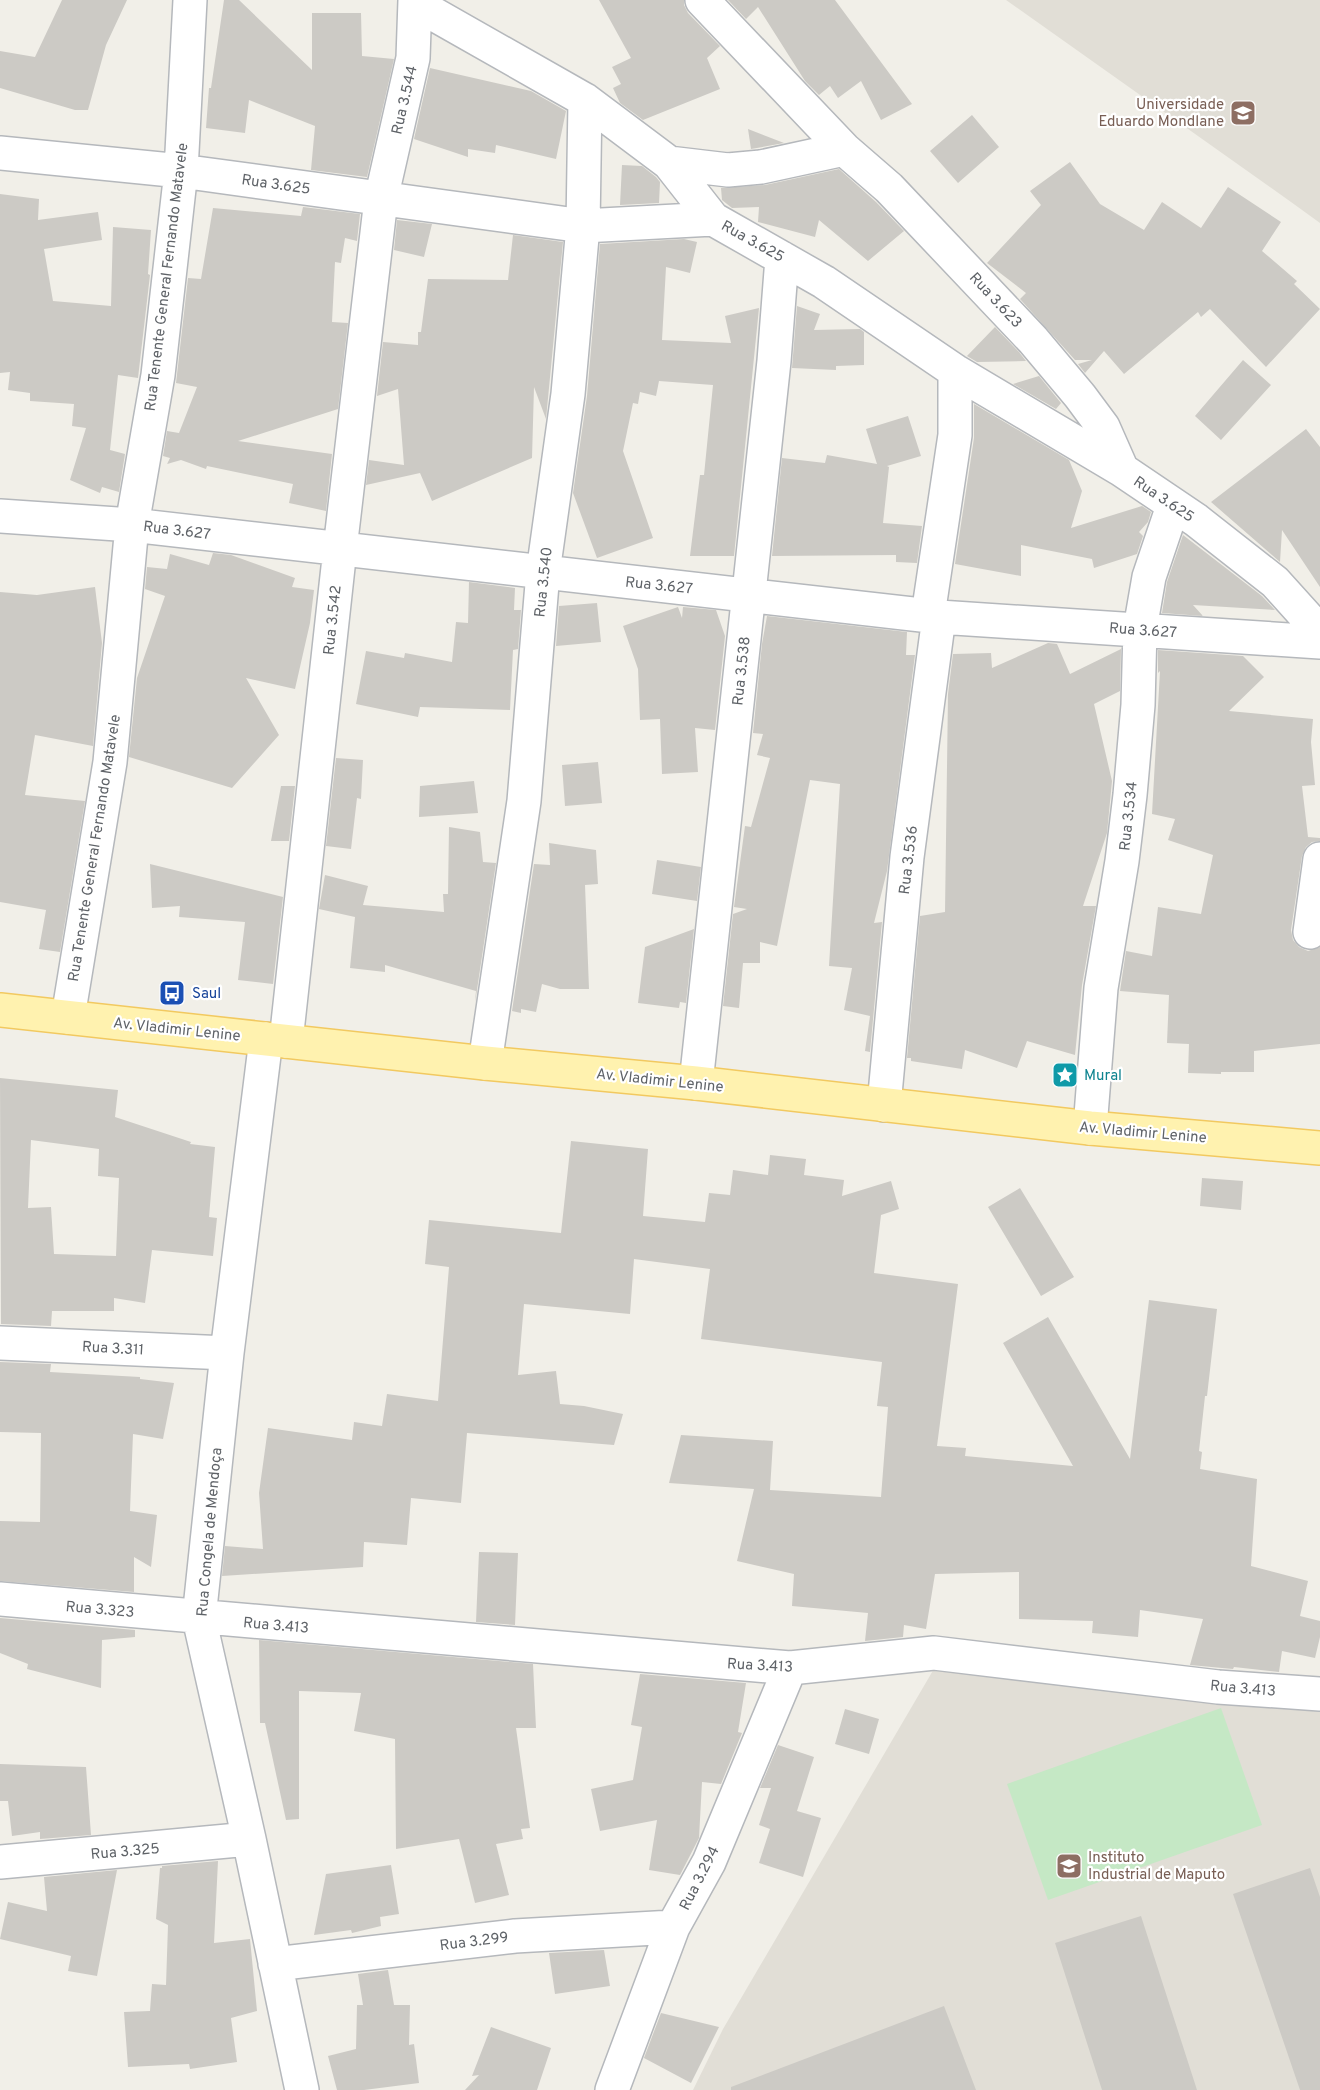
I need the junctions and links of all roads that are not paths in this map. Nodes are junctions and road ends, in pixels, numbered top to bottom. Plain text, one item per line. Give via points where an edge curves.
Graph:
1 (190, 0) edge
2 (702, 0) edge
3 (416, 2) edge
4 (585, 100) junction
5 (844, 149) junction
6 (0, 153) edge
7 (669, 162) junction
8 (181, 171) junction
9 (381, 199) junction
10 (713, 219) junction
11 (583, 226) junction
12 (782, 258) junction
13 (955, 371) junction
14 (1122, 470) junction
15 (1173, 506) junction
16 (0, 516) edge
17 (132, 525) junction
18 (340, 549) junction
19 (543, 572) junction
20 (749, 594) junction
21 (934, 616) junction
22 (1140, 630) junction
23 (1320, 632) edge
24 (1320, 642) edge
25 (1320, 859) edge
26 (1310, 932) dead end
27 (0, 1010) edge
28 (68, 1017) junction
29 (276, 1040) junction
30 (485, 1063) junction
31 (696, 1083) junction
32 (884, 1105) junction
33 (1090, 1128) junction
34 (1320, 1148) edge
35 (0, 1343) edge
36 (226, 1353) junction
37 (0, 1599) edge
38 (199, 1618) junction
39 (790, 1668) junction
40 (1320, 1695) edge
41 (249, 1839) junction
42 (0, 1862) edge
43 (673, 1927) junction
44 (275, 1964) junction
45 (302, 2090) edge
46 (612, 2090) edge

1 - 8 street, Rua Tenente General Fernando Matavele
2 - 5 street, Rua 3.623
3 - 4 street
3 - 9 street, Rua 3.544 via 413,58
4 - 7 street
4 - 11 street, Rua 3.540
5 - 7 street via 728,170
5 - 14 street, Rua 3.623 via 889,188 1033,340 1103,427
6 - 8 street, Rua 3.625
7 - 10 street
8 - 9 street, Rua 3.625
8 - 17 street, Rua Tenente General Fernando Matavele via 158,375
9 - 11 street, Rua 3.625
9 - 18 street, Rua 3.542
10 - 11 street, Rua 3.625
10 - 12 street, Rua 3.625
11 - 19 street, Rua 3.540 via 568,394
12 - 13 street, Rua 3.625
12 - 20 street, Rua 3.538
13 - 14 street, Rua 3.625
13 - 21 street, Rua 3.536 via 955,435
14 - 15 street, Rua 3.625
15 - 22 street, Rua 3.534 via 1149,577
15 - 23 street, Rua 3.625 via 1275,582
16 - 17 street, Rua 3.627
17 - 18 street, Rua 3.627
17 - 28 street, Rua Tenente General Fernando Matavele via 110,762
18 - 19 street, Rua 3.627
18 - 29 street, Rua 3.542
19 - 20 street, Rua 3.627
19 - 30 street, Rua 3.540 via 524,801
20 - 21 street, Rua 3.627
20 - 31 street, Rua 3.538
21 - 22 street, Rua 3.627
21 - 32 street, Rua 3.536
22 - 24 street, Rua 3.627
22 - 33 street, Rua 3.534 via 1131,795 1101,988
25 - 26 street
27 - 28 main road, Av. Vladimir Lenine
28 - 29 main road, Av. Vladimir Lenine
29 - 30 main road, Av. Vladimir Lenine
29 - 36 street, Rua Congela de Mendoça
30 - 31 main road, Av. Vladimir Lenine
31 - 32 main road, Av. Vladimir Lenine
32 - 33 main road, Av. Vladimir Lenine
33 - 34 main road, Av. Vladimir Lenine
35 - 36 street, Rua 3.311
36 - 38 street, Rua Congela de Mendoça
37 - 38 street, Rua 3.323
38 - 39 street, Rua 3.413
38 - 41 street, Rua Congela de Mendoça
39 - 40 street, Rua 3.413 via 933,1653 1218,1687
39 - 43 street, Rua 3.294 via 709,1862
41 - 42 street, Rua 3.325
41 - 44 street, Rua Congela de Mendoça
43 - 44 street, Rua 3.299 via 515,1936
43 - 46 street, Rua 3.294
44 - 45 street, Rua Congela de Mendoça

